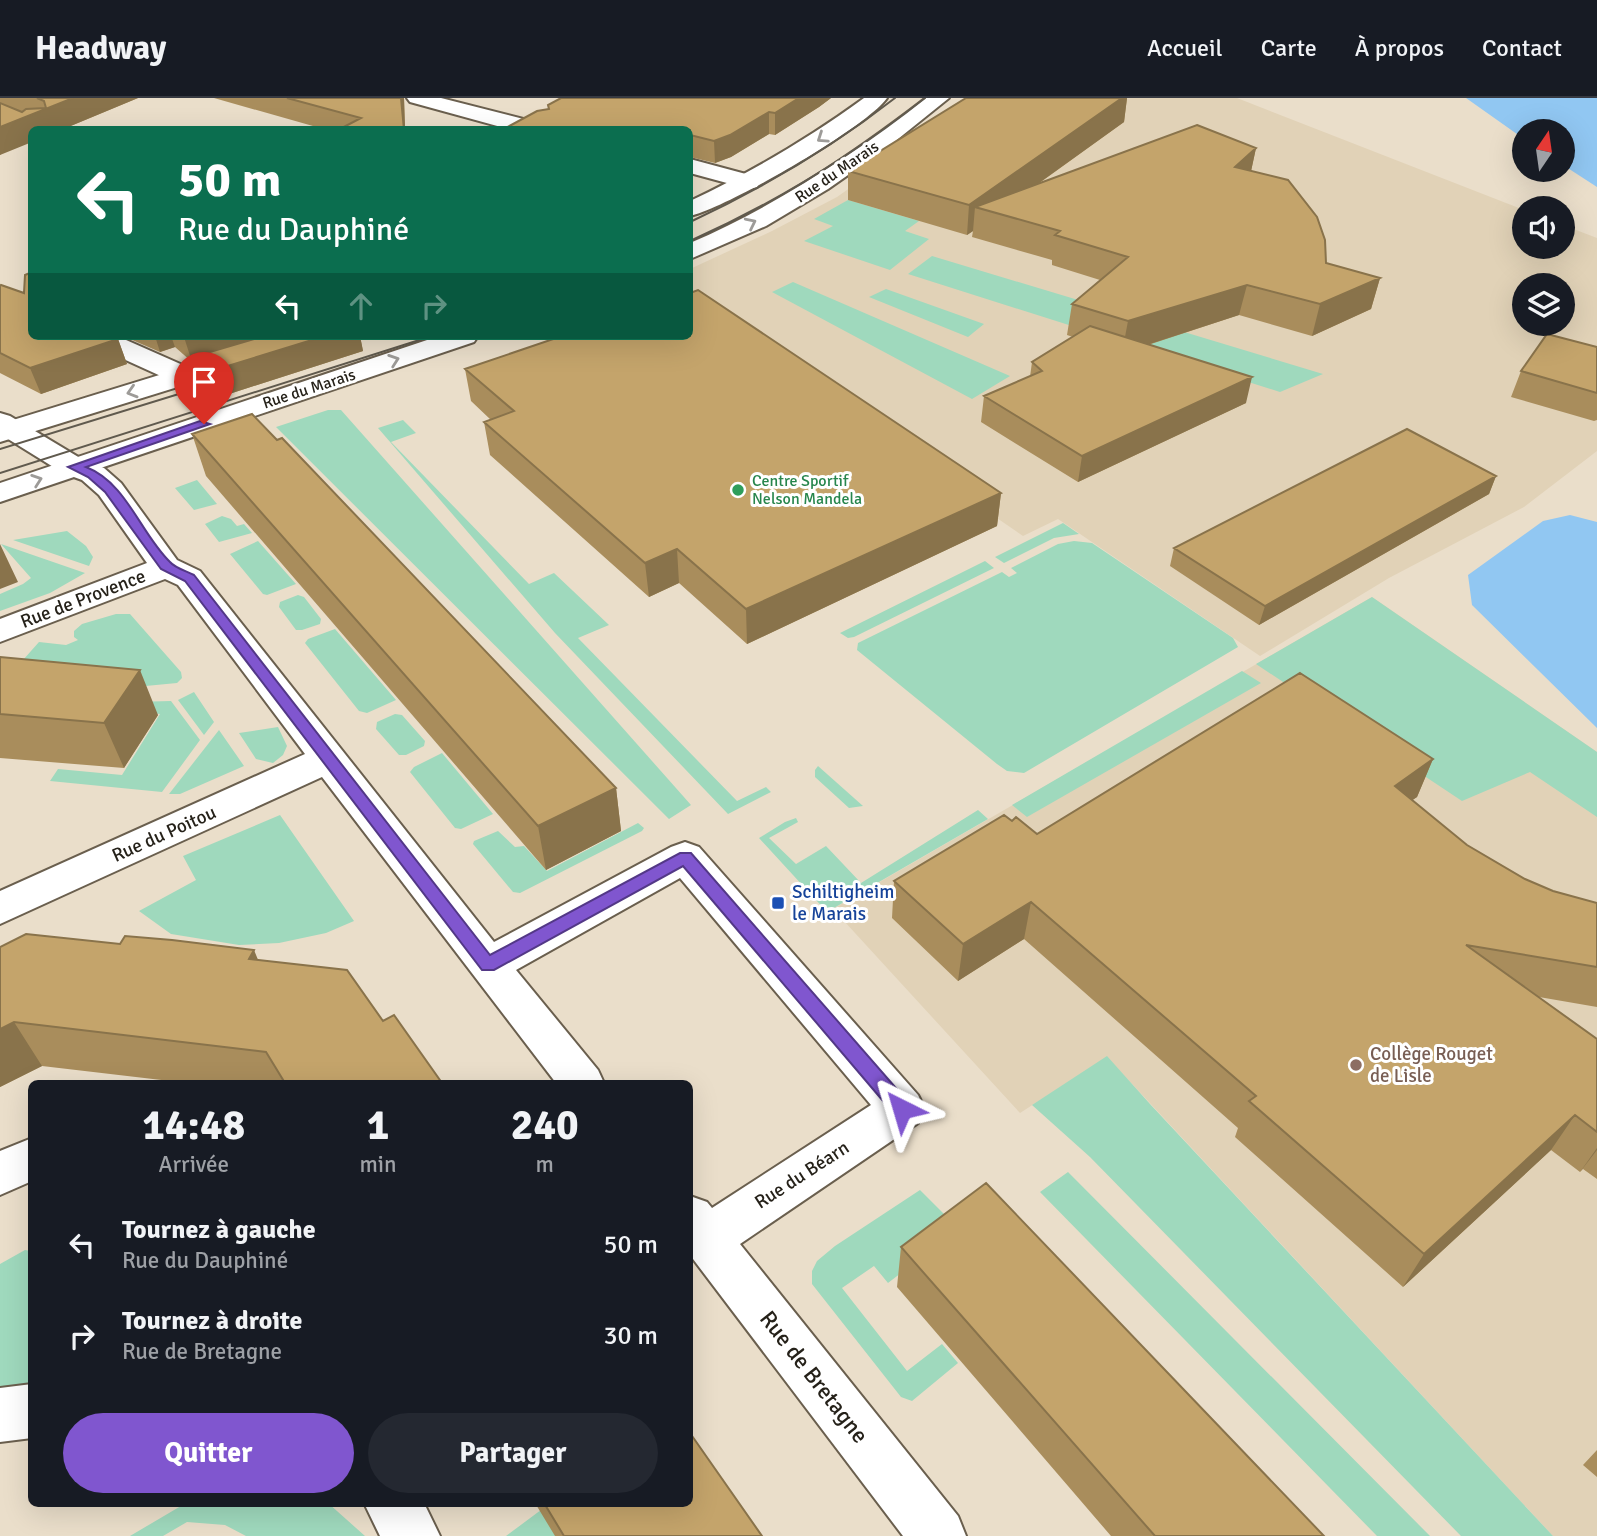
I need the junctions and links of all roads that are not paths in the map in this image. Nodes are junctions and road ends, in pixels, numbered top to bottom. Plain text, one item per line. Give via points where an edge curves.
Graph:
1 (417, 98) edge
2 (877, 98) edge
3 (939, 98) edge
4 (505, 126) edge
5 (693, 167) edge
6 (749, 183) junction
7 (693, 208) edge
8 (693, 251) edge
9 (104, 340) edge
10 (301, 340) edge
11 (452, 340) edge
12 (184, 376) junction
13 (4, 428) edge
14 (74, 467) junction
15 (0, 492) edge
16 (166, 566) junction
17 (0, 631) edge
18 (328, 759) junction
19 (0, 908) edge
20 (488, 965) junction
21 (580, 1080) edge
22 (28, 1160) edge
23 (0, 1174) edge
24 (698, 1229) edge
25 (28, 1412) edge
26 (0, 1415) edge
27 (395, 1507) edge
28 (412, 1536) edge
29 (938, 1536) edge

1 - 4 street
2 -> 6 street, Rue du Marais
8 -> 3 street, Rue du Marais via 792,202 861,159
5 - 6 street
6 - 7 street, Rue du Marais
9 - 12 street
10 - 12 street
14 -> 11 street, Rue du Marais
12 -> 13 street
13 - 14 street
15 -> 14 street, Rue du Marais
14 - 16 street via 93,474 110,489
16 - 17 street, Rue de Provence
16 - 18 street via 189,578
18 - 19 street, Rue du Poitou
18 - 20 street
20 - 21 street
20 - 24 street, Rue du Béarn via 685,857 902,1109
22 - 23 street
24 - 29 street, Rue de Bretagne
25 - 26 street
27 - 28 street

